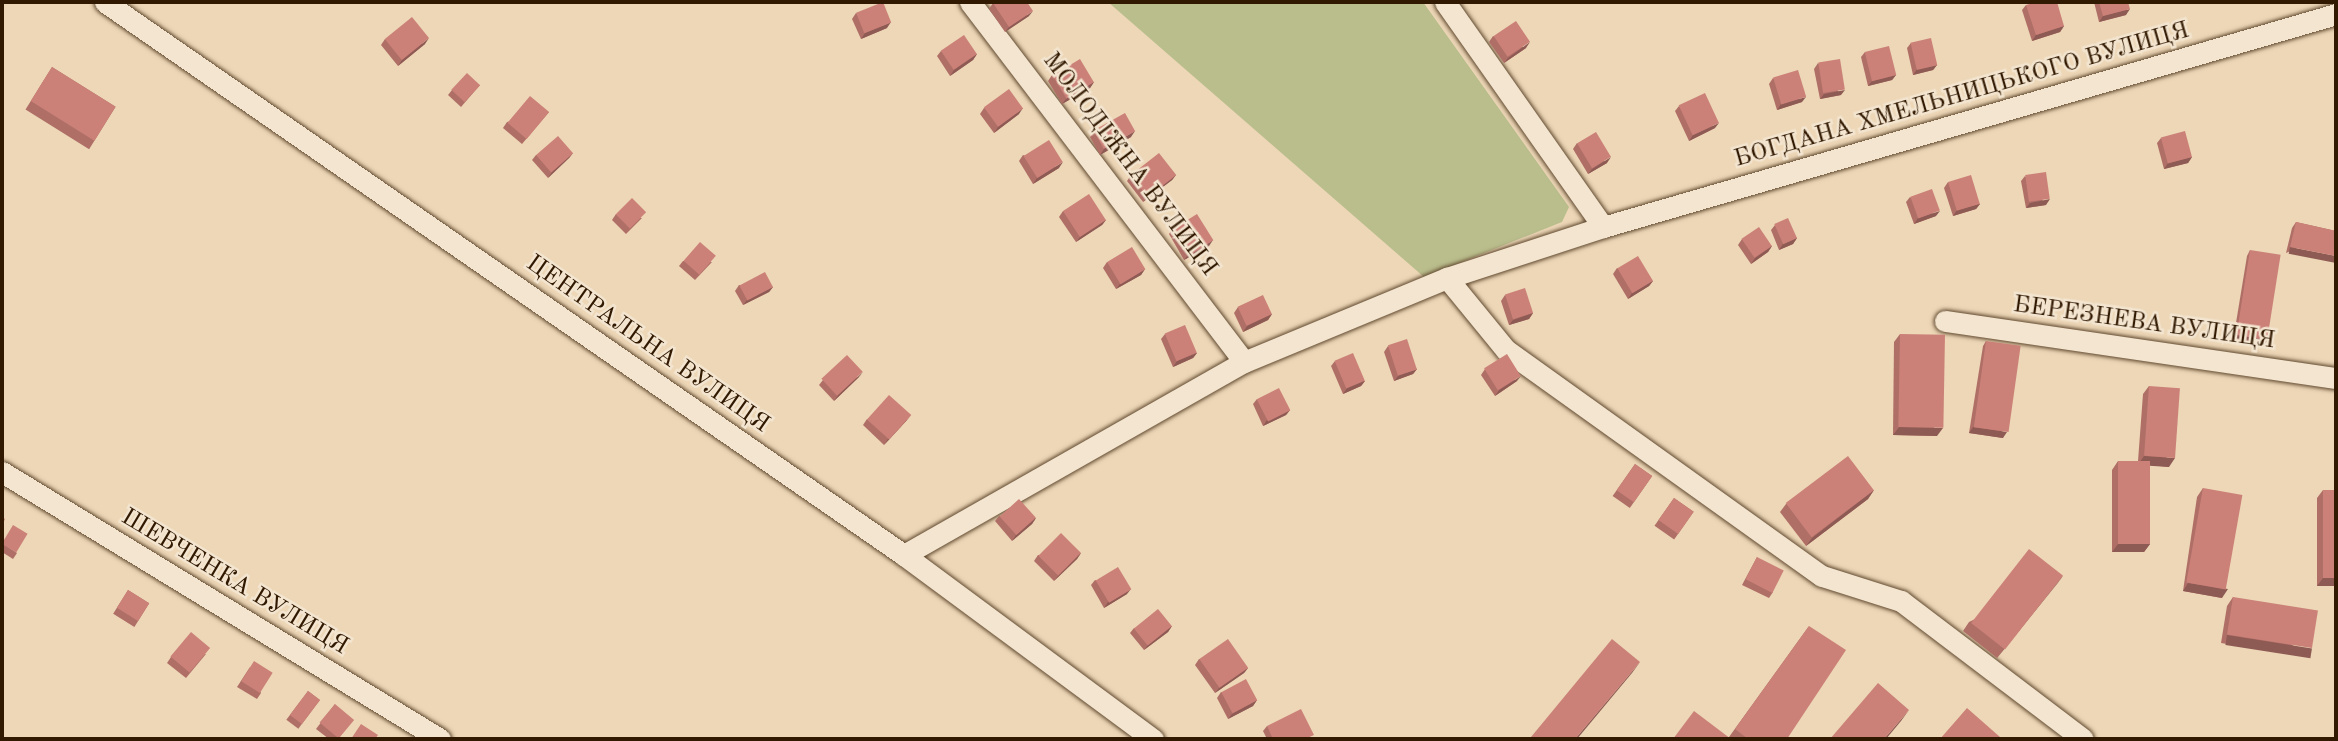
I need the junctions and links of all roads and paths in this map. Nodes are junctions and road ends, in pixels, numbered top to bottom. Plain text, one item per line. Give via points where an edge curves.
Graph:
1 (105, 2) edge
2 (970, 2) edge
3 (1445, 2) edge
4 (2336, 14) edge
5 (1603, 227) junction
6 (1447, 278) junction
7 (1945, 321) dead end
8 (1244, 362) junction
9 (2336, 378) edge
10 (2, 472) edge
11 (904, 555) junction
12 (440, 739) edge
13 (1153, 739) edge
14 (2084, 739) edge

1 - 11 street, ЦЕНТРАЛЬНА ВУЛИЦЯ
2 - 8 street, МОЛОДІЖНА ВУЛИЦЯ
3 - 5 street
4 - 5 street, БОГДАНА ХМЕЛЬНИЦЬКОГО ВУЛИЦЯ
5 - 6 street, БОГДАНА ХМЕЛЬНИЦЬКОГО ВУЛИЦЯ
6 - 8 street, БОГДАНА ХМЕЛЬНИЦЬКОГО ВУЛИЦЯ
6 - 14 street via 1506,350 1822,576 1901,601
7 - 9 street, БЕРЕЗНЕВА ВУЛИЦЯ
8 - 11 street, БОГДАНА ХМЕЛЬНИЦЬКОГО ВУЛИЦЯ
10 - 12 street, ШЕВЧЕНКА ВУЛИЦЯ
11 - 13 street, ЦЕНТРАЛЬНА ВУЛИЦЯ

